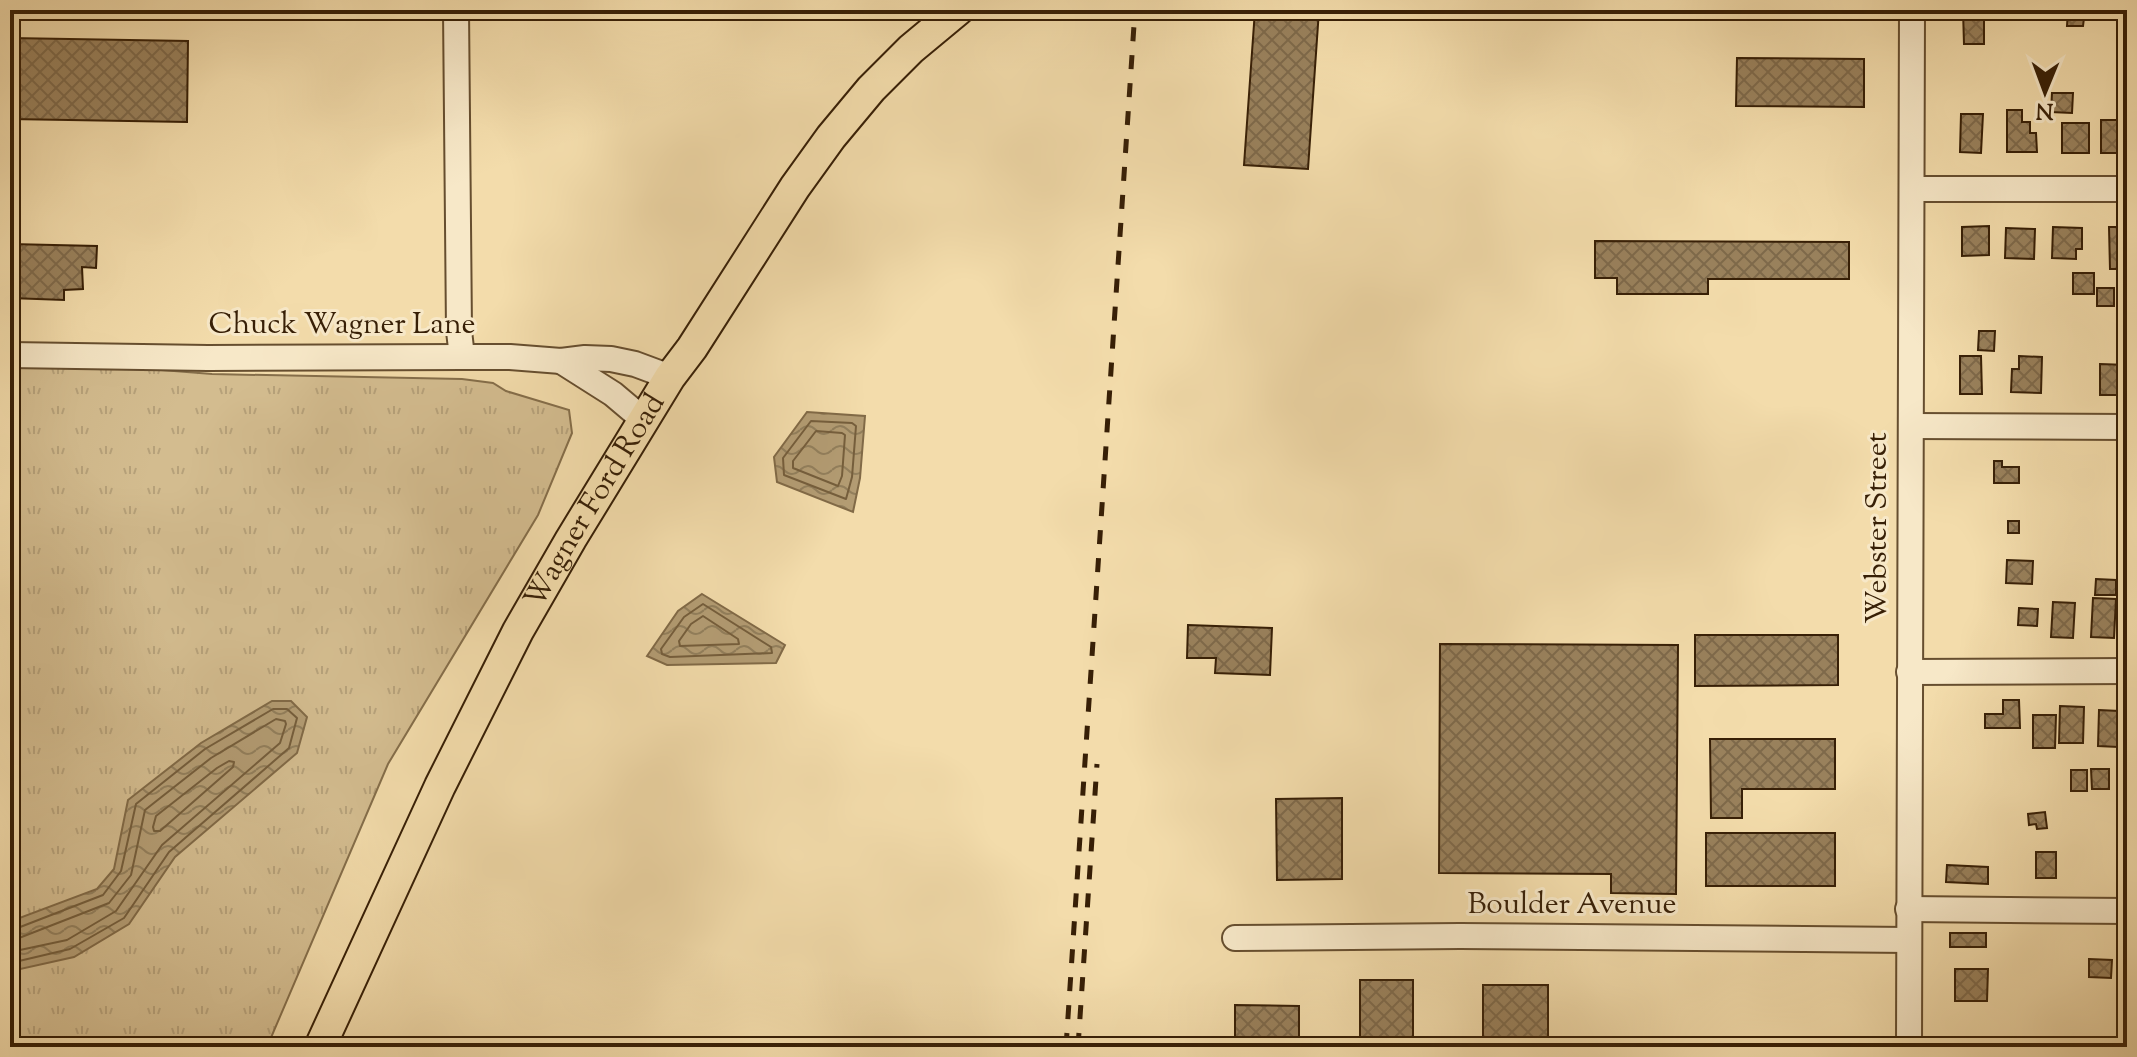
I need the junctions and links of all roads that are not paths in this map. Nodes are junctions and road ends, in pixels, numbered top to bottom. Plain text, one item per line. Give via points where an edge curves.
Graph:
1 (456, 10) edge
2 (958, 10) edge
3 (1912, 10) edge
4 (1913, 189) junction
5 (2127, 189) edge
6 (10, 355) edge
7 (462, 357) junction
8 (561, 361) junction
9 (670, 377) junction
10 (645, 421) junction
11 (1911, 426) junction
12 (2127, 427) edge
13 (2127, 671) edge
14 (1909, 672) junction
15 (1908, 909) junction
16 (2127, 911) edge
17 (1235, 938) dead end
18 (1909, 940) junction
19 (320, 1047) edge
20 (1909, 1047) edge

1 - 7 street
2 - 9 main road, Wagner Ford Road via 891,69 831,137
3 - 4 street, Webster Street
4 - 5 street
4 - 11 street, Webster Street
6 - 7 street, Chuck Wagner Lane
7 - 8 street, Chuck Wagner Lane
8 - 9 street, Chuck Wagner Lane via 611,359
8 - 10 street
9 - 10 main road, Wagner Ford Road
10 - 19 main road, Wagner Ford Road via 498,669
11 - 12 street
11 - 14 street, Webster Street
13 - 14 street
14 - 15 street, Webster Street
15 - 16 street
15 - 18 street, Webster Street
17 - 18 street, Boulder Avenue
18 - 20 street, Webster Street

